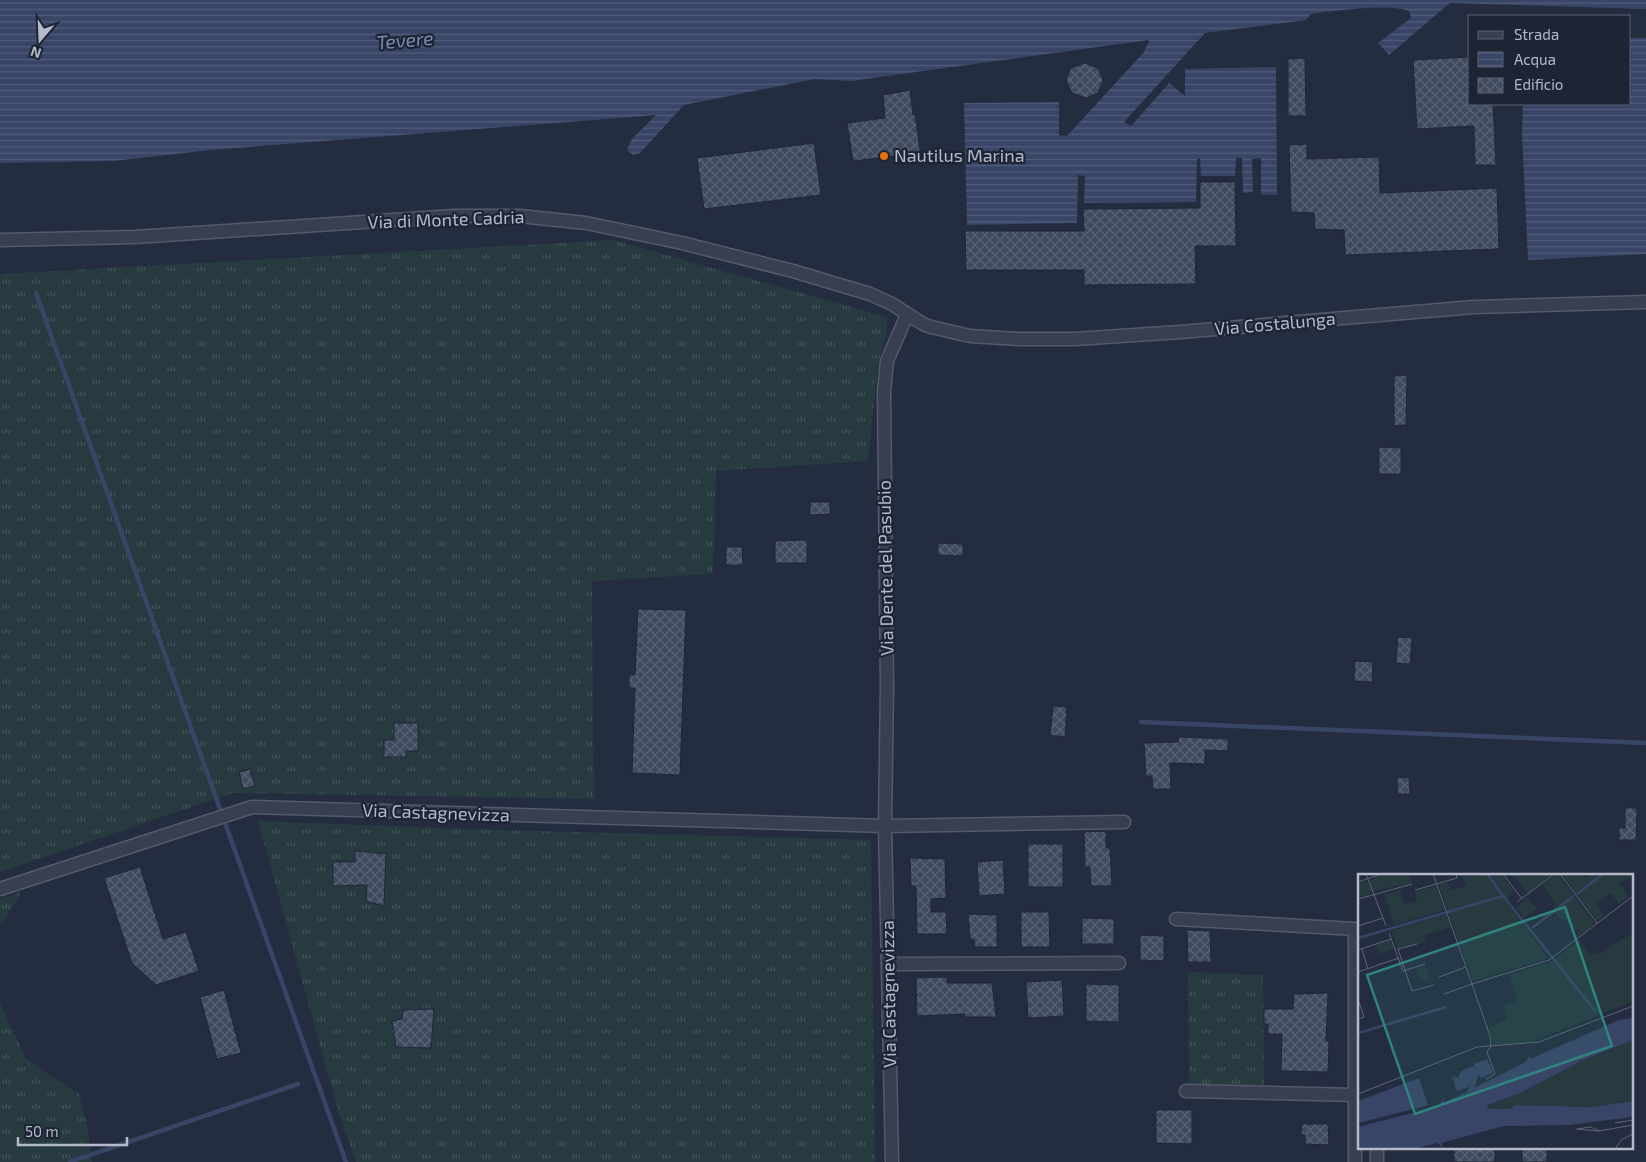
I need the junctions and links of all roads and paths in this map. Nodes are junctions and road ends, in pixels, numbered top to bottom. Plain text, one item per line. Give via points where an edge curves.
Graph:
1 (0, 240) edge
2 (1646, 302) edge
3 (907, 315) junction
4 (1124, 822) dead end
5 (885, 826) junction
6 (0, 889) edge
7 (1176, 918) dead end
8 (1119, 963) dead end
9 (888, 964) junction
10 (1186, 1091) dead end
11 (1358, 1096) edge
12 (892, 1162) edge
13 (1356, 1162) edge

1 - 3 street, Via di Monte Cadria via 162,235 471,215 536,217 629,231 748,260 870,294
2 - 3 street, Via Costalunga via 1474,307 1057,339 970,336 931,327
3 - 5 street, Via Dente del Pasubio via 888,361 884,391
4 - 5 street, Via Castagnevizza
5 - 6 street, Via Castagnevizza via 252,807
5 - 9 street, Via Castagnevizza
7 - 11 street via 1355,929
8 - 9 street
9 - 12 street, Via Castagnevizza
10 - 11 street
11 - 13 street

